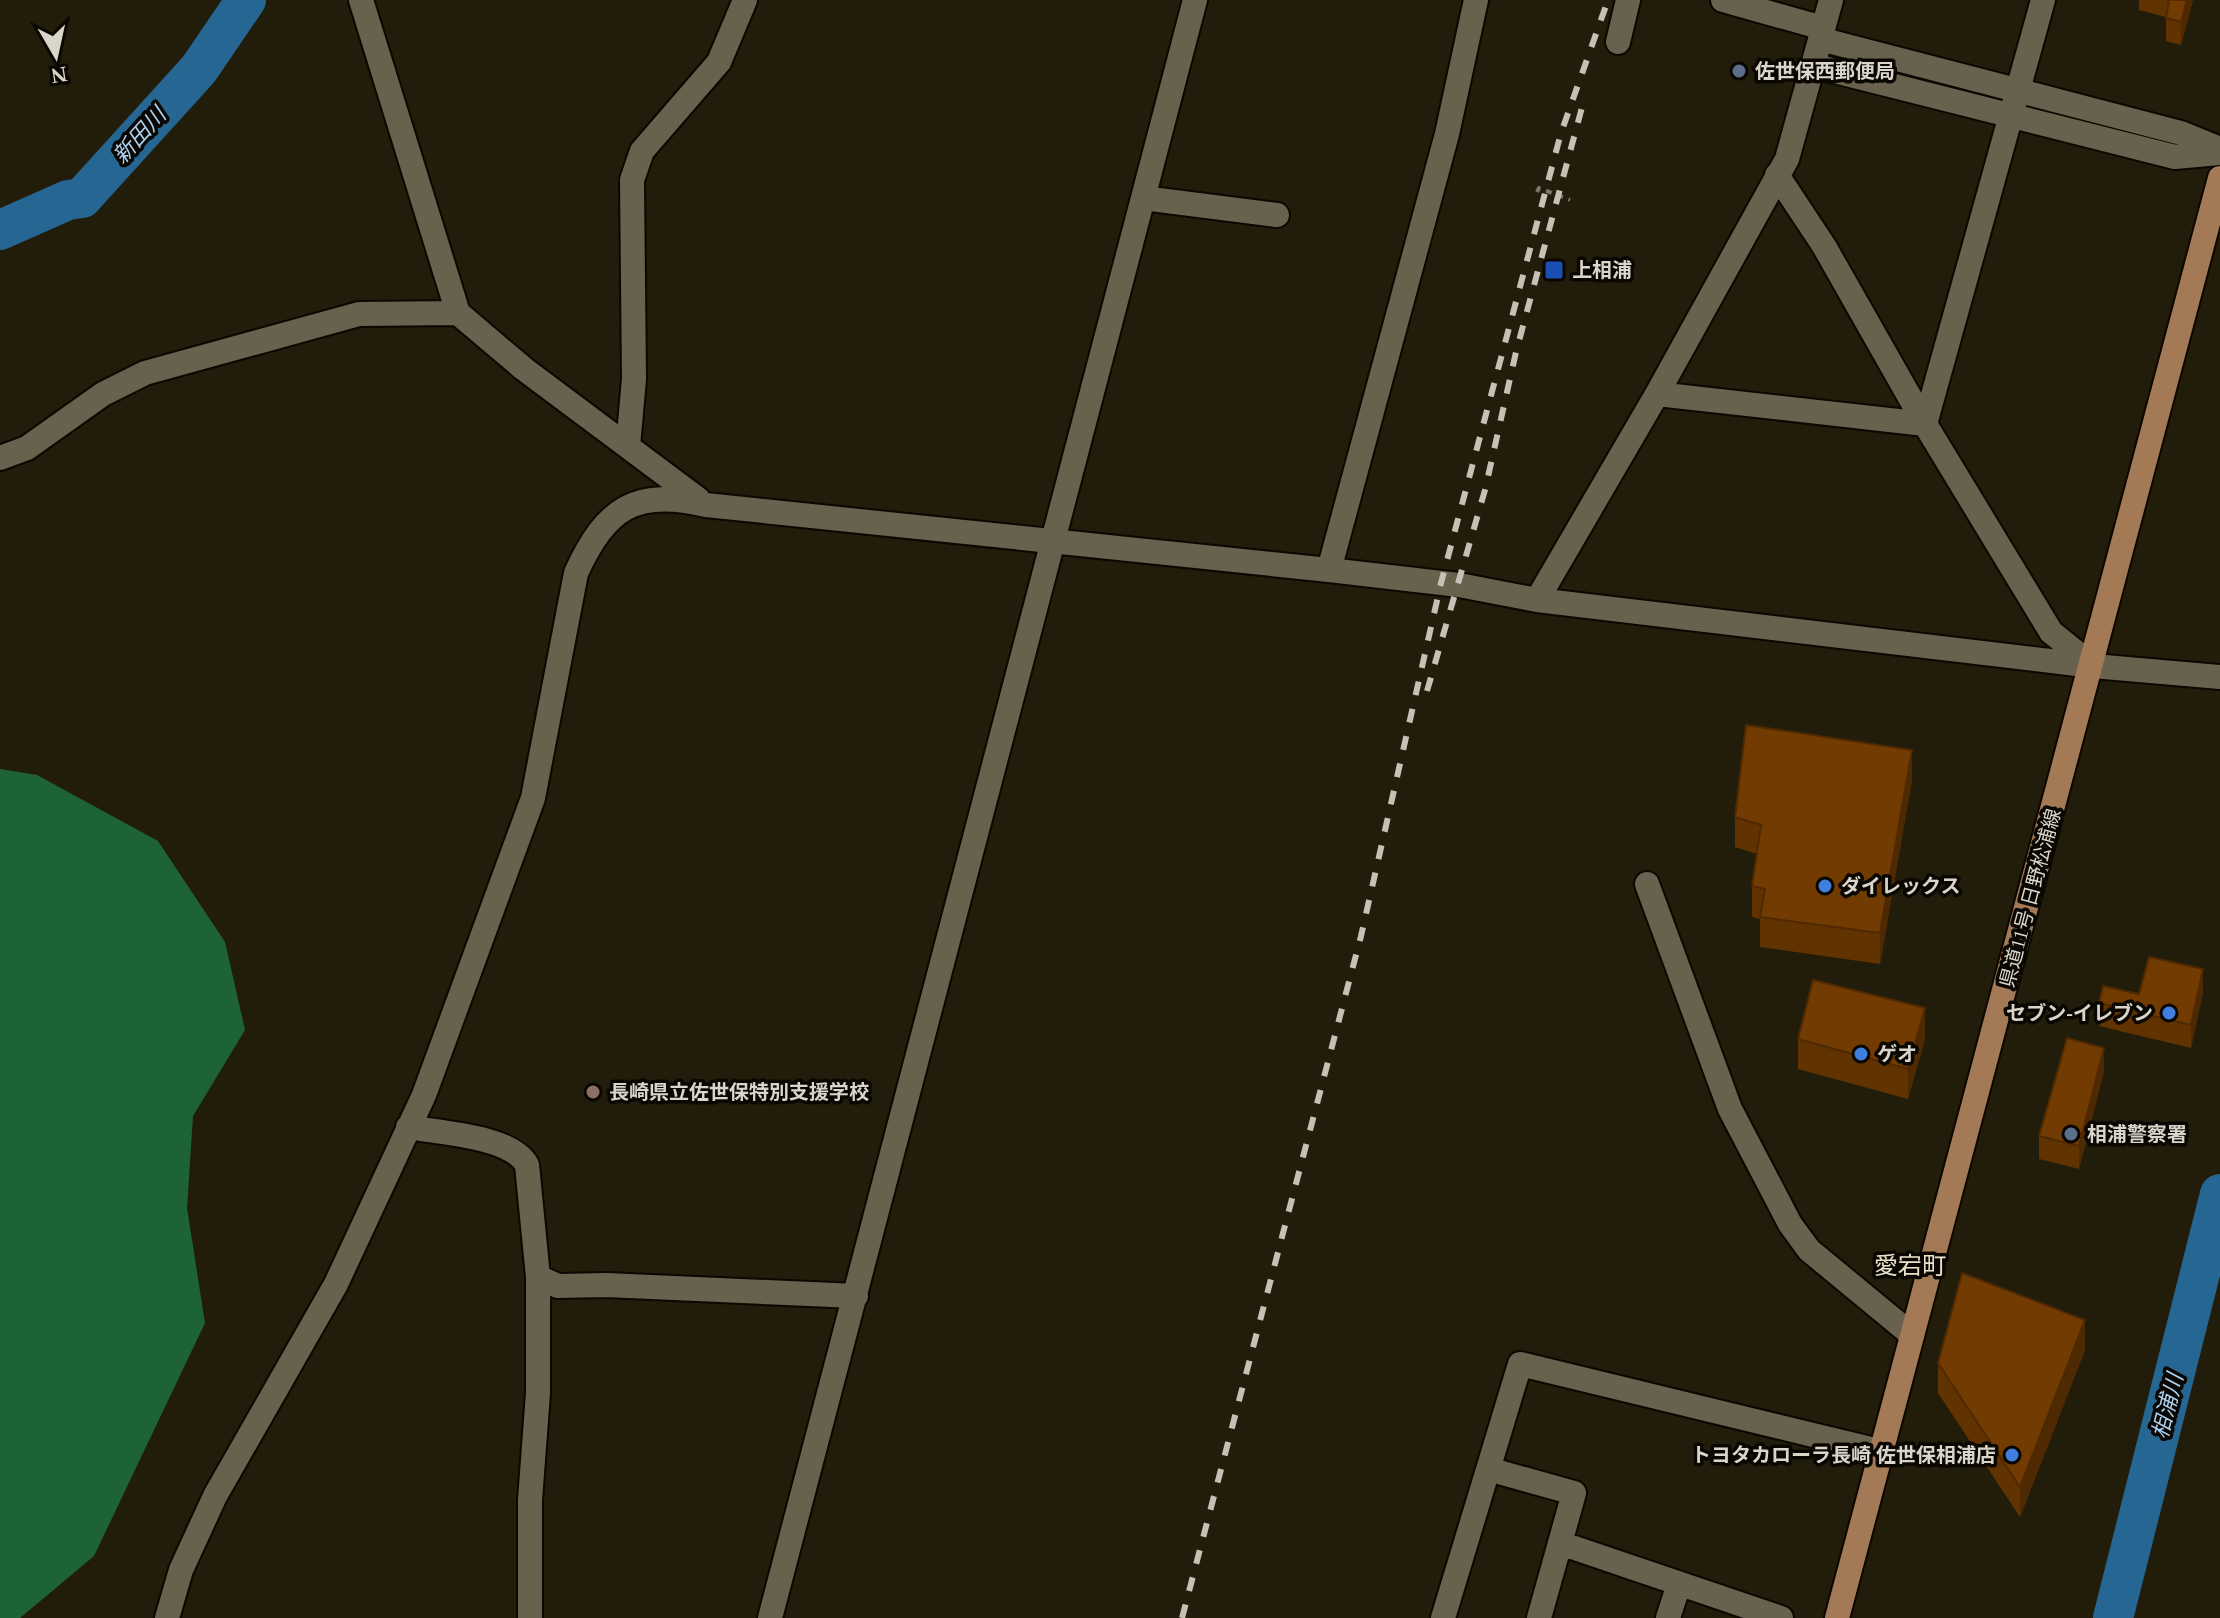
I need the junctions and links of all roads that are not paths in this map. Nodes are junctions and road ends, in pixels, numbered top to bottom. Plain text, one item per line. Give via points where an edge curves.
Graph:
1 (361, 0) edge
2 (745, 0) edge
3 (1195, 0) edge
4 (1476, 0) edge
5 (1628, 0) edge
6 (1723, 0) edge
7 (1831, 0) edge
8 (2043, 0) edge
9 (1822, 34) junction
10 (1618, 42) dead end
11 (1815, 66) junction
12 (2015, 104) junction
13 (2220, 151) edge
14 (1777, 175) junction
15 (2220, 180) edge
16 (1143, 198) junction
17 (1277, 215) dead end
18 (458, 313) junction
19 (1657, 394) junction
20 (1925, 424) junction
21 (628, 446) junction
22 (0, 458) edge
23 (706, 505) junction
24 (1054, 543) junction
25 (1329, 570) junction
26 (1537, 600) junction
27 (2093, 666) junction
28 (2220, 677) edge
29 (1647, 884) dead end
30 (408, 1127) junction
31 (538, 1277) junction
32 (856, 1296) junction
33 (1912, 1335) junction
34 (1879, 1451) junction
35 (1488, 1469) junction
36 (1560, 1543) junction
37 (1679, 1584) junction
38 (167, 1618) edge
39 (530, 1618) edge
40 (770, 1618) edge
41 (1443, 1618) edge
42 (1539, 1618) edge
43 (1668, 1618) edge
44 (1781, 1618) edge
45 (1837, 1618) edge

1 - 18 street
2 - 21 street via 719,62 642,151 632,180 634,379
3 - 16 street
4 - 25 street via 1447,134
5 - 10 street
6 - 9 street
7 - 9 street
8 - 12 street
9 - 11 street
9 - 12 street
11 - 12 street
11 - 14 street via 1787,159
12 - 13 street via 2175,157
12 - 20 street
14 - 19 street
14 - 20 street via 1824,246
15 - 27 main road, 県道11号 日野松浦線
16 - 17 street
16 - 24 street
18 - 21 street
18 - 22 street via 359,314 145,373 103,394 27,448
19 - 20 street
19 - 26 street
20 - 27 street via 2051,632
21 - 23 street
23 - 24 street
23 - 30 street via 672,497 616,510 591,539 576,573 533,798
24 - 25 street
24 - 32 street
25 - 26 street
26 - 27 street
27 - 28 street
27 - 33 main road, 県道11号 日野松浦線
29 - 33 street via 1730,1109 1790,1224 1809,1250
30 - 31 street via 505,1145 520,1153 527,1165
30 - 38 street via 336,1284 215,1496 181,1570
31 - 32 street via 558,1286
31 - 39 street
32 - 40 street
33 - 34 main road, 県道11号 日野松浦線
34 - 35 street via 1520,1364
34 - 45 main road, 県道11号 日野松浦線
35 - 36 street via 1574,1493
35 - 41 street
36 - 37 street
36 - 42 street
37 - 43 street
37 - 44 street

